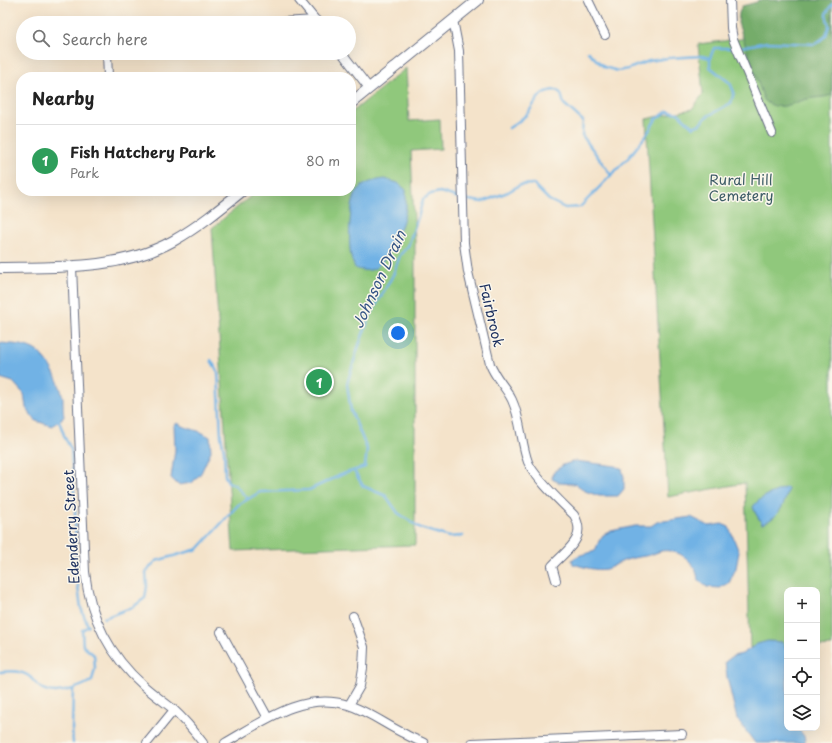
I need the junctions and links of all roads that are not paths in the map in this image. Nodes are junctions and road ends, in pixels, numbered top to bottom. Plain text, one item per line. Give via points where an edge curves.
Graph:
1 (300, 0) edge
2 (478, 0) edge
3 (588, 0) edge
4 (730, 0) edge
5 (312, 16) edge
6 (453, 20) junction
7 (605, 35) dead end
8 (107, 60) edge
9 (347, 60) edge
10 (108, 72) edge
11 (369, 88) junction
12 (356, 99) edge
13 (772, 133) dead end
14 (236, 196) edge
15 (72, 267) junction
16 (0, 268) edge
17 (556, 580) dead end
18 (353, 616) dead end
19 (221, 632) dead end
20 (349, 705) junction
21 (174, 710) junction
22 (268, 718) junction
23 (682, 734) dead end
24 (147, 743) edge
25 (203, 743) edge
26 (225, 743) edge
27 (424, 743) edge
28 (472, 743) edge

1 - 5 street
2 - 6 street
3 - 7 street
4 - 13 street via 733,39
6 - 11 street
6 - 17 street, Fairbrook via 459,51 464,243 468,272 492,370 512,400 531,468 574,515 578,524 576,540 552,566
8 - 10 street
9 - 11 street
11 - 12 street
14 - 15 street via 173,241 146,253
15 - 16 street
15 - 21 street, Edenderry Street via 85,568 89,596 101,632 120,661 144,686
18 - 20 street via 364,647 360,686
19 - 22 street
20 - 22 street via 330,701 311,702
20 - 27 street
21 - 24 street
21 - 25 street, Edenderry Street
22 - 26 street
23 - 28 street

